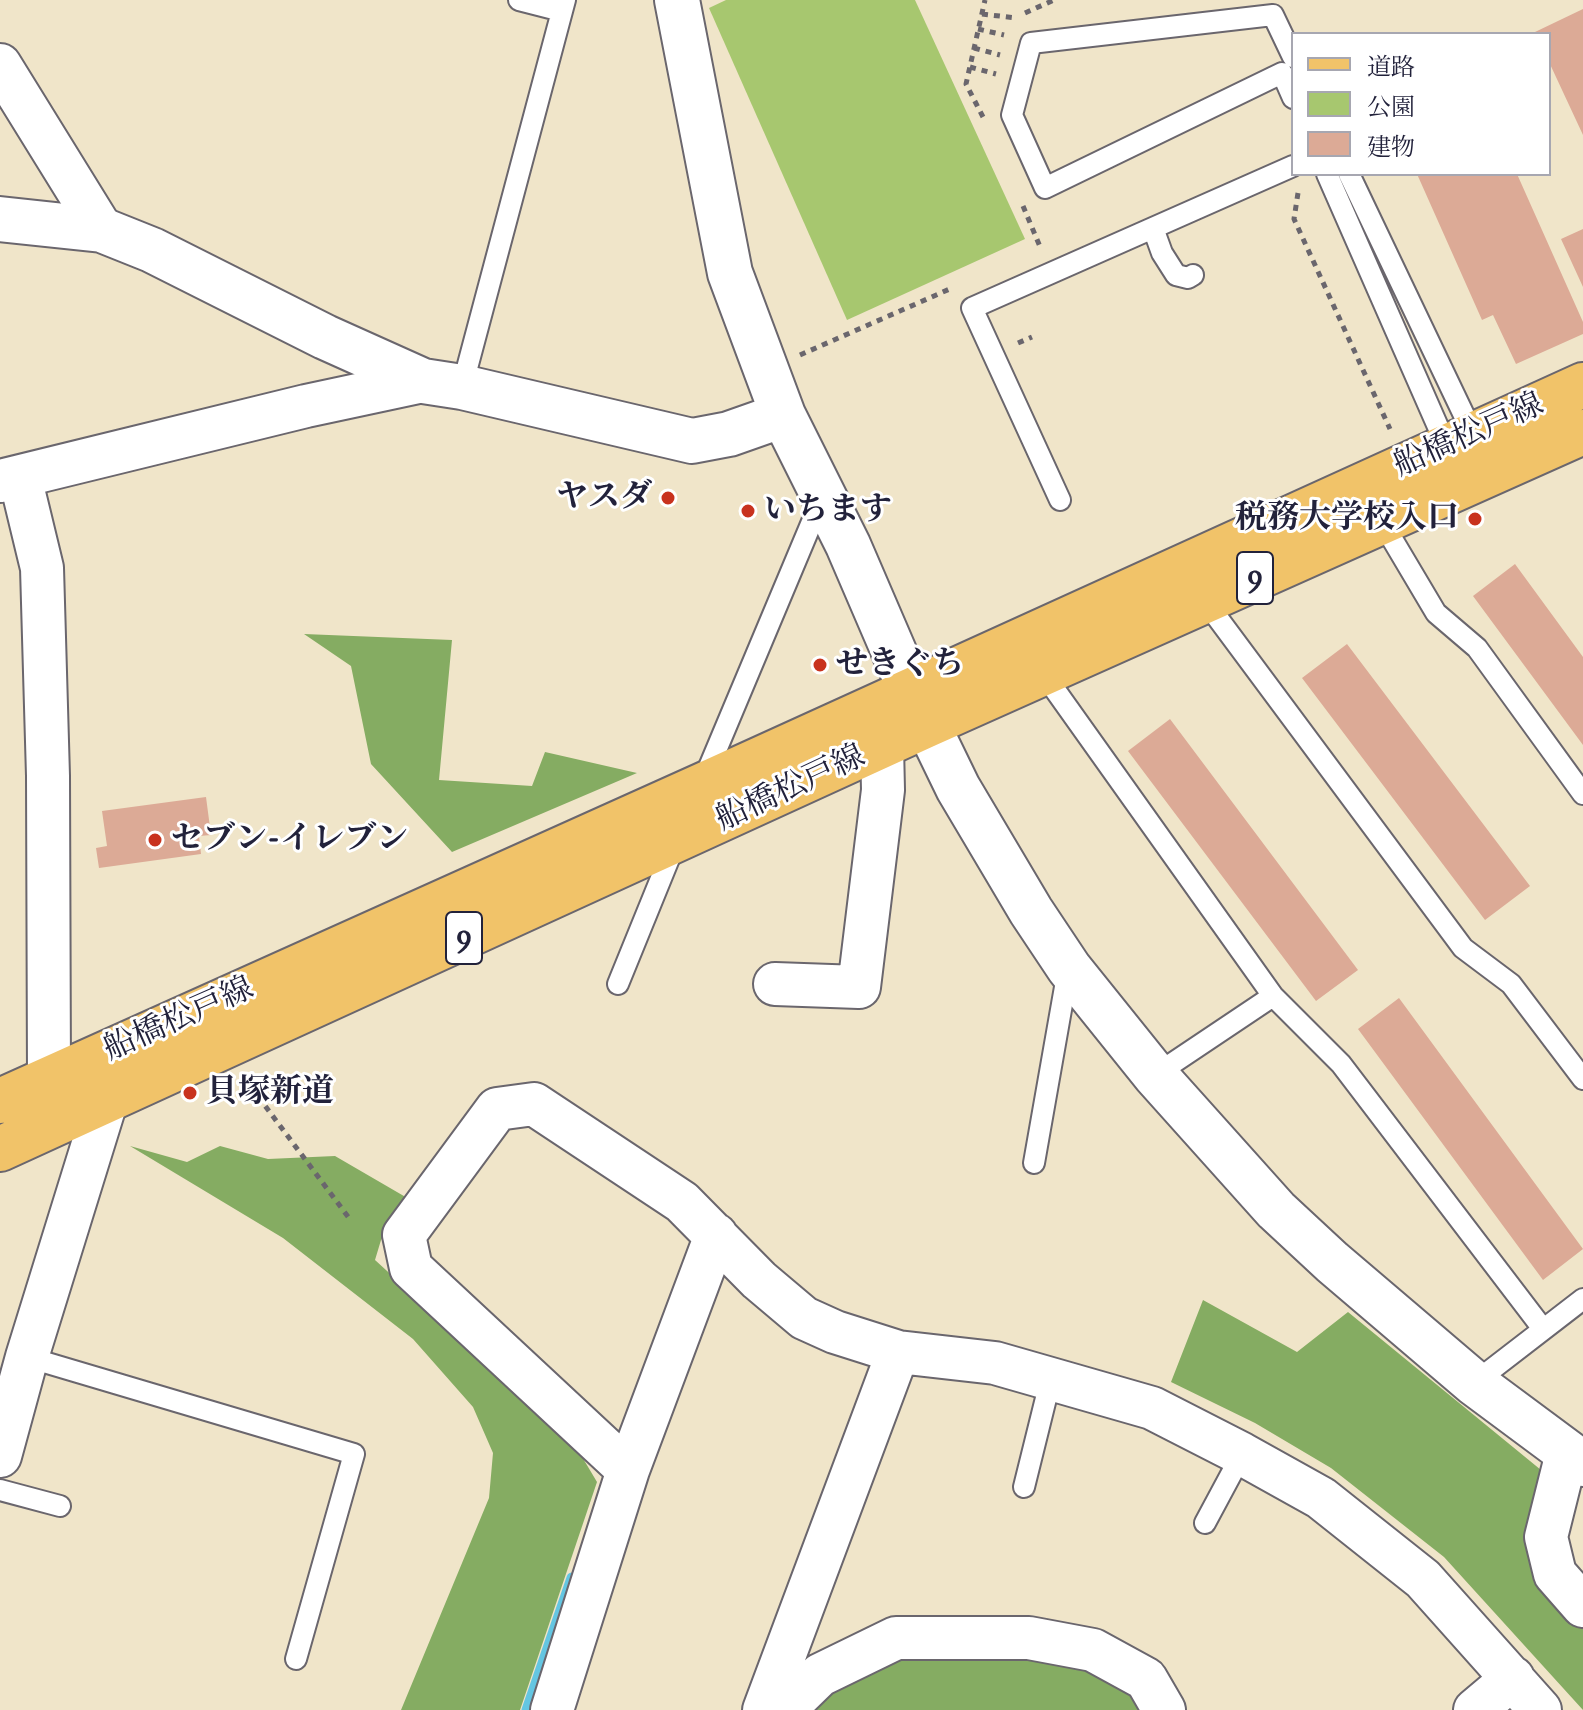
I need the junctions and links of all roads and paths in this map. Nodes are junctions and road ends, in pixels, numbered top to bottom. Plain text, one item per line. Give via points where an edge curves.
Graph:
1 (519, 0) edge
2 (677, 0) edge
3 (1054, 0) edge
4 (564, 6) edge
5 (982, 14) dead end
6 (978, 29) dead end
7 (1014, 37) dead end
8 (974, 48) dead end
9 (1291, 53) edge
10 (1009, 57) dead end
11 (0, 65) edge
12 (970, 67) dead end
13 (1006, 76) dead end
14 (1291, 93) edge
15 (1291, 175) edge
16 (1297, 176) edge
17 (1328, 176) edge
18 (1350, 176) edge
19 (0, 219) edge
20 (1153, 228) junction
21 (102, 230) junction
22 (1041, 249) dead end
23 (1027, 255) dead end
24 (1193, 275) dead end
25 (955, 287) dead end
26 (796, 357) dead end
27 (443, 384) junction
28 (1583, 385) edge
29 (783, 415) junction
30 (1583, 432) edge
31 (1394, 437) dead end
32 (1460, 440) junction
33 (10, 479) edge
34 (823, 496) junction
35 (1060, 500) dead end
36 (1382, 522) junction
37 (1205, 601) junction
38 (1043, 673) junction
39 (919, 707) junction
40 (882, 746) junction
41 (701, 786) junction
42 (1583, 794) edge
43 (676, 842) junction
44 (1069, 968) junction
45 (618, 984) dead end
46 (775, 984) dead end
47 (1273, 996) junction
48 (1155, 1075) junction
49 (49, 1079) junction
50 (1583, 1079) edge
51 (251, 1087) dead end
52 (0, 1101) edge
53 (106, 1102) junction
54 (0, 1149) edge
55 (1034, 1163) dead end
56 (349, 1218) dead end
57 (716, 1235) junction
58 (1583, 1299) edge
59 (1543, 1329) junction
60 (898, 1352) junction
61 (27, 1357) junction
62 (1051, 1378) junction
63 (1474, 1383) junction
64 (1242, 1454) junction
65 (0, 1456) edge
66 (1575, 1458) edge
67 (628, 1470) junction
68 (1024, 1487) dead end
69 (0, 1490) edge
70 (60, 1506) dead end
71 (1205, 1523) dead end
72 (1583, 1606) edge
73 (296, 1659) dead end
74 (1513, 1678) junction
75 (552, 1710) edge
76 (764, 1710) edge
77 (784, 1710) edge
78 (1164, 1710) edge
79 (1475, 1710) edge
80 (1540, 1710) edge

1 - 4 lane
2 - 29 street via 730,273
3 - 5 path via 1013,19
4 - 27 lane
6 - 7 path
8 - 10 path
9 - 14 lane via 1273,15 1031,43 1012,115 1045,188 1282,73
11 - 21 street
12 - 13 path
15 - 20 lane
16 - 31 path via 1294,219
17 - 32 lane
18 - 32 lane
19 - 21 street
20 - 24 lane via 1176,275
20 - 35 lane via 972,308
21 - 27 street via 325,337
22 - 23 path
25 - 26 path
27 - 29 street via 692,441
27 - 33 street via 306,406
28 - 32 main road, 船橋松戸線 / 9
29 - 34 street
30 - 36 main road, 船橋松戸線 / 9
32 - 39 main road, 船橋松戸線 / 9
33 - 49 street via 42,568
34 - 39 street
34 - 41 lane
36 - 37 main road, 船橋松戸線 / 9
36 - 42 lane via 1436,613 1477,648
37 - 38 main road, 船橋松戸線 / 9
37 - 50 lane via 1463,948 1511,984
38 - 39 main road, 船橋松戸線 / 9
38 - 47 lane
39 - 40 main road, 船橋松戸線 / 9
39 - 41 main road, 船橋松戸線 / 9
39 - 44 street via 988,840
40 - 43 main road, 船橋松戸線 / 9
40 - 46 street via 883,790 859,987
41 - 49 main road, 船橋松戸線 / 9
43 - 45 lane
43 - 53 main road, 船橋松戸線 / 9
44 - 48 street
44 - 55 lane
47 - 48 lane
47 - 59 lane via 1341,1064
48 - 63 street via 1276,1210
49 - 52 main road, 船橋松戸線 / 9
51 - 56 path
53 - 54 main road, 船橋松戸線 / 9
53 - 61 street
57 - 60 street via 804,1318
57 - 67 street
57 - 67 street via 682,1202 534,1104 497,1109 404,1235 411,1268
58 - 59 lane
59 - 63 lane
60 - 62 street via 995,1363
60 - 76 street
61 - 65 street
61 - 73 lane via 354,1454
62 - 64 street via 1152,1408
62 - 68 lane
63 - 66 street
64 - 71 lane
64 - 74 street via 1321,1498 1423,1579
66 - 72 street via 1546,1537 1555,1574
67 - 75 street
69 - 70 lane
74 - 79 street
74 - 80 street
77 - 78 street via 820,1675 896,1638 1029,1638 1093,1650 1146,1679

